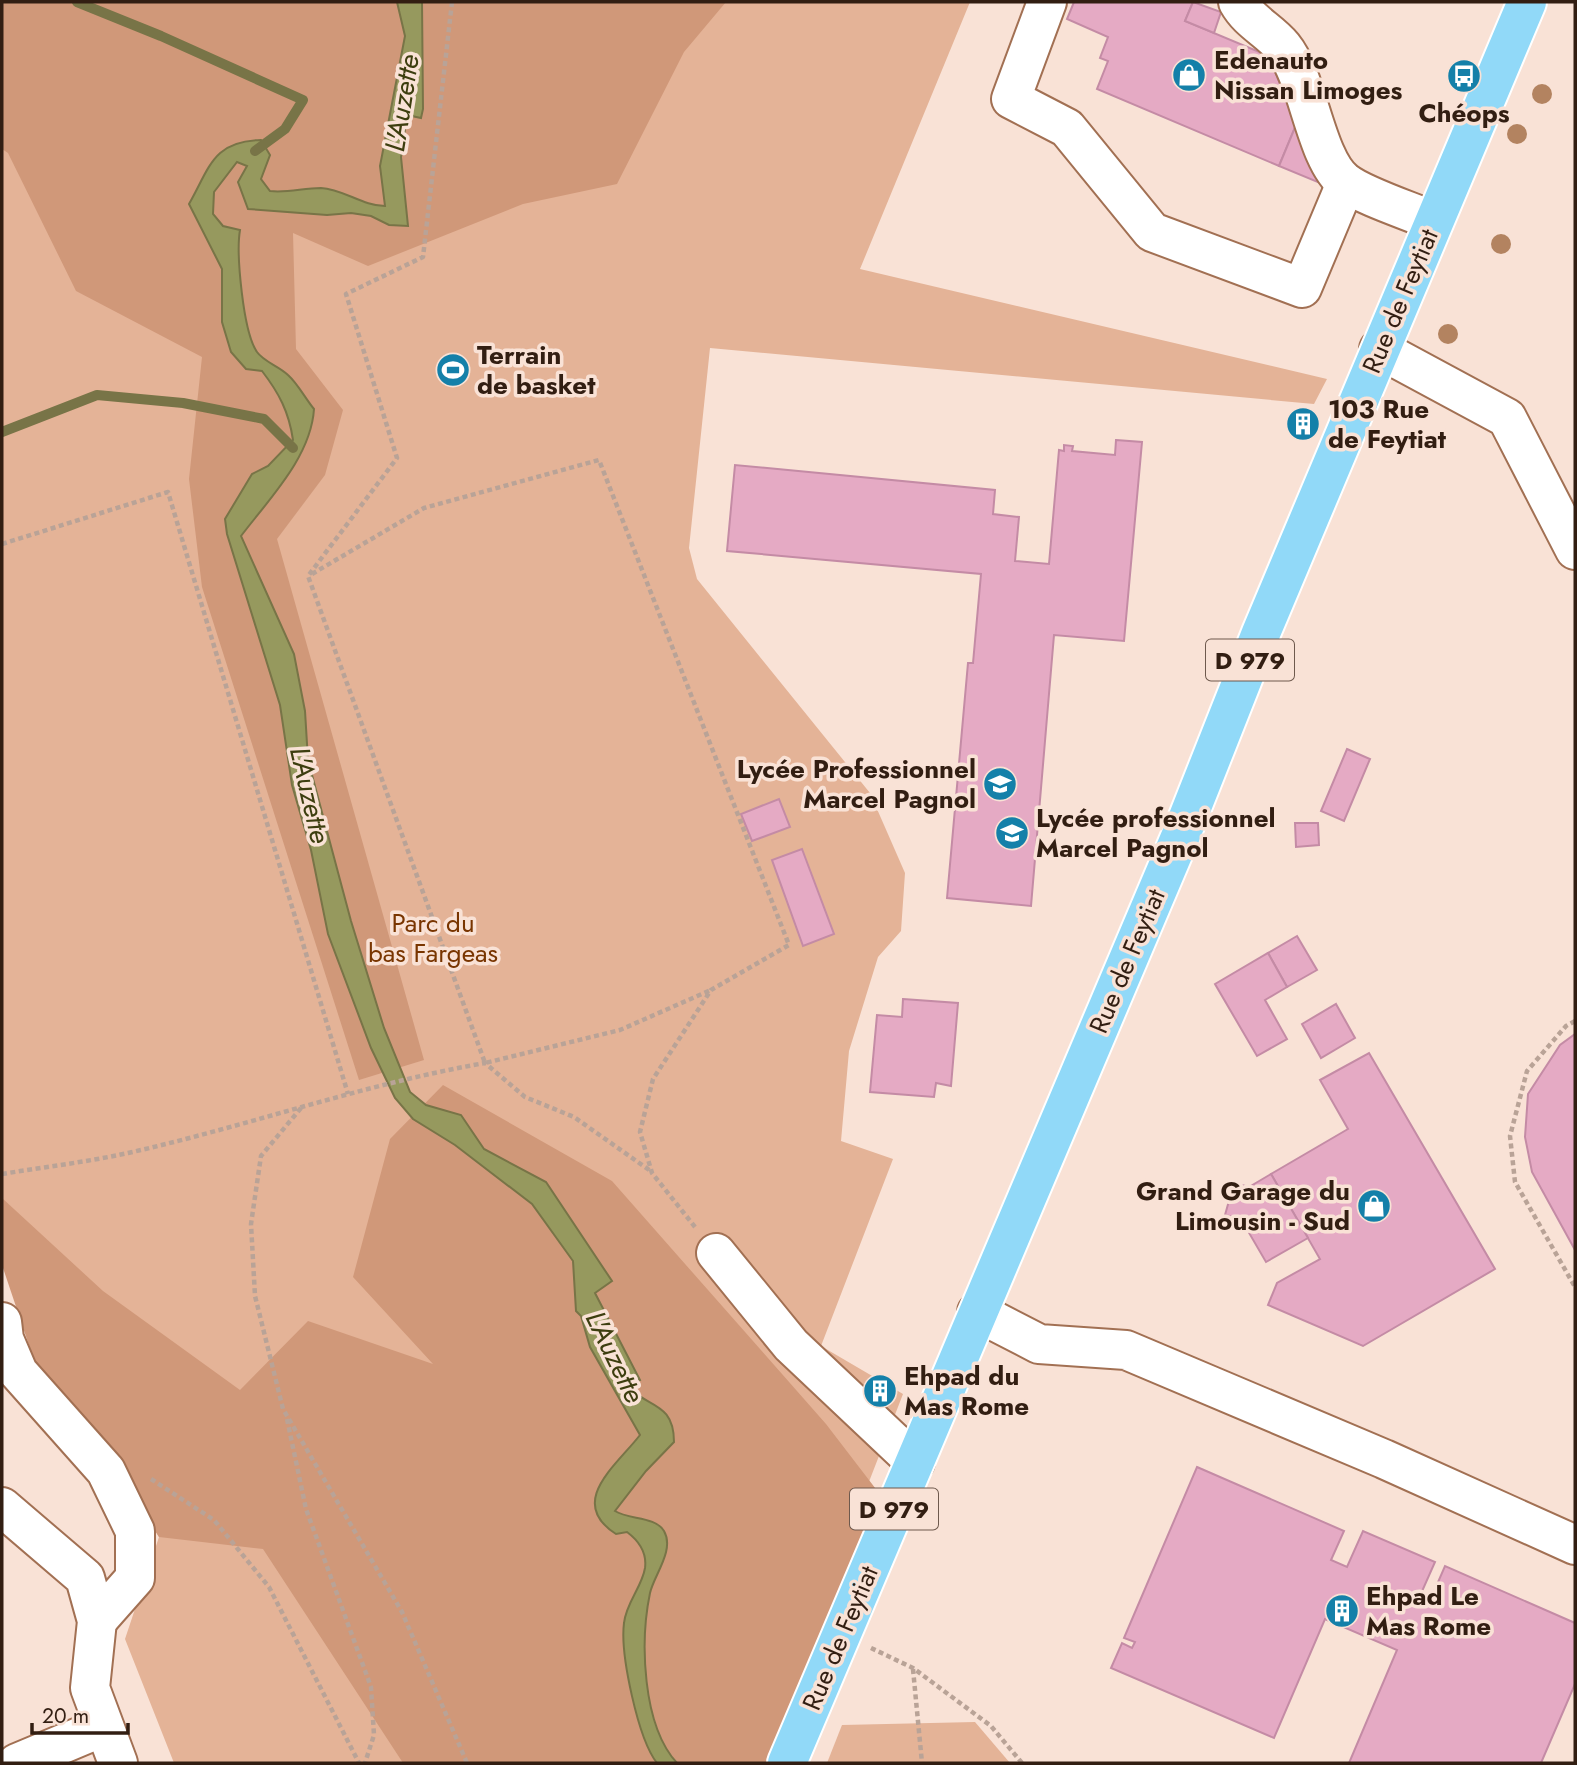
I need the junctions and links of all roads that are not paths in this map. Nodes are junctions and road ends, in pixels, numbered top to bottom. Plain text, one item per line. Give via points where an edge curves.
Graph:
1 (1047, 2) edge
2 (1238, 2) edge
3 (1527, 2) edge
4 (1346, 183) junction
5 (1433, 221) junction
6 (1380, 349) junction
7 (1575, 550) edge
8 (716, 1253) road end
9 (977, 1312) junction
10 (2, 1322) edge
11 (915, 1462) junction
12 (2, 1507) edge
13 (1575, 1545) edge
14 (97, 1621) junction
15 (103, 1727) junction
16 (17, 1763) edge
17 (118, 1763) edge
18 (787, 1763) edge

1 - 4 lane via 1011,99 1067,128 1152,232 1302,288
2 - 4 lane via 1246,16 1284,48 1332,168
3 - 5 main road, Rue de Feytiat / D 979
4 - 5 lane
5 - 6 main road, Rue de Feytiat / D 979
6 - 7 lane via 1507,418
6 - 9 main road, Rue de Feytiat / D 979 via 1181,835
8 - 11 lane via 791,1345
9 - 11 main road, Rue de Feytiat / D 979
9 - 13 lane via 1039,1344 1126,1350
10 - 14 lane via 18,1372 106,1471 135,1531 135,1578
11 - 18 main road, Rue de Feytiat / D 979
12 - 14 lane via 85,1578
14 - 15 lane via 90,1688
15 - 16 lane
15 - 17 lane

